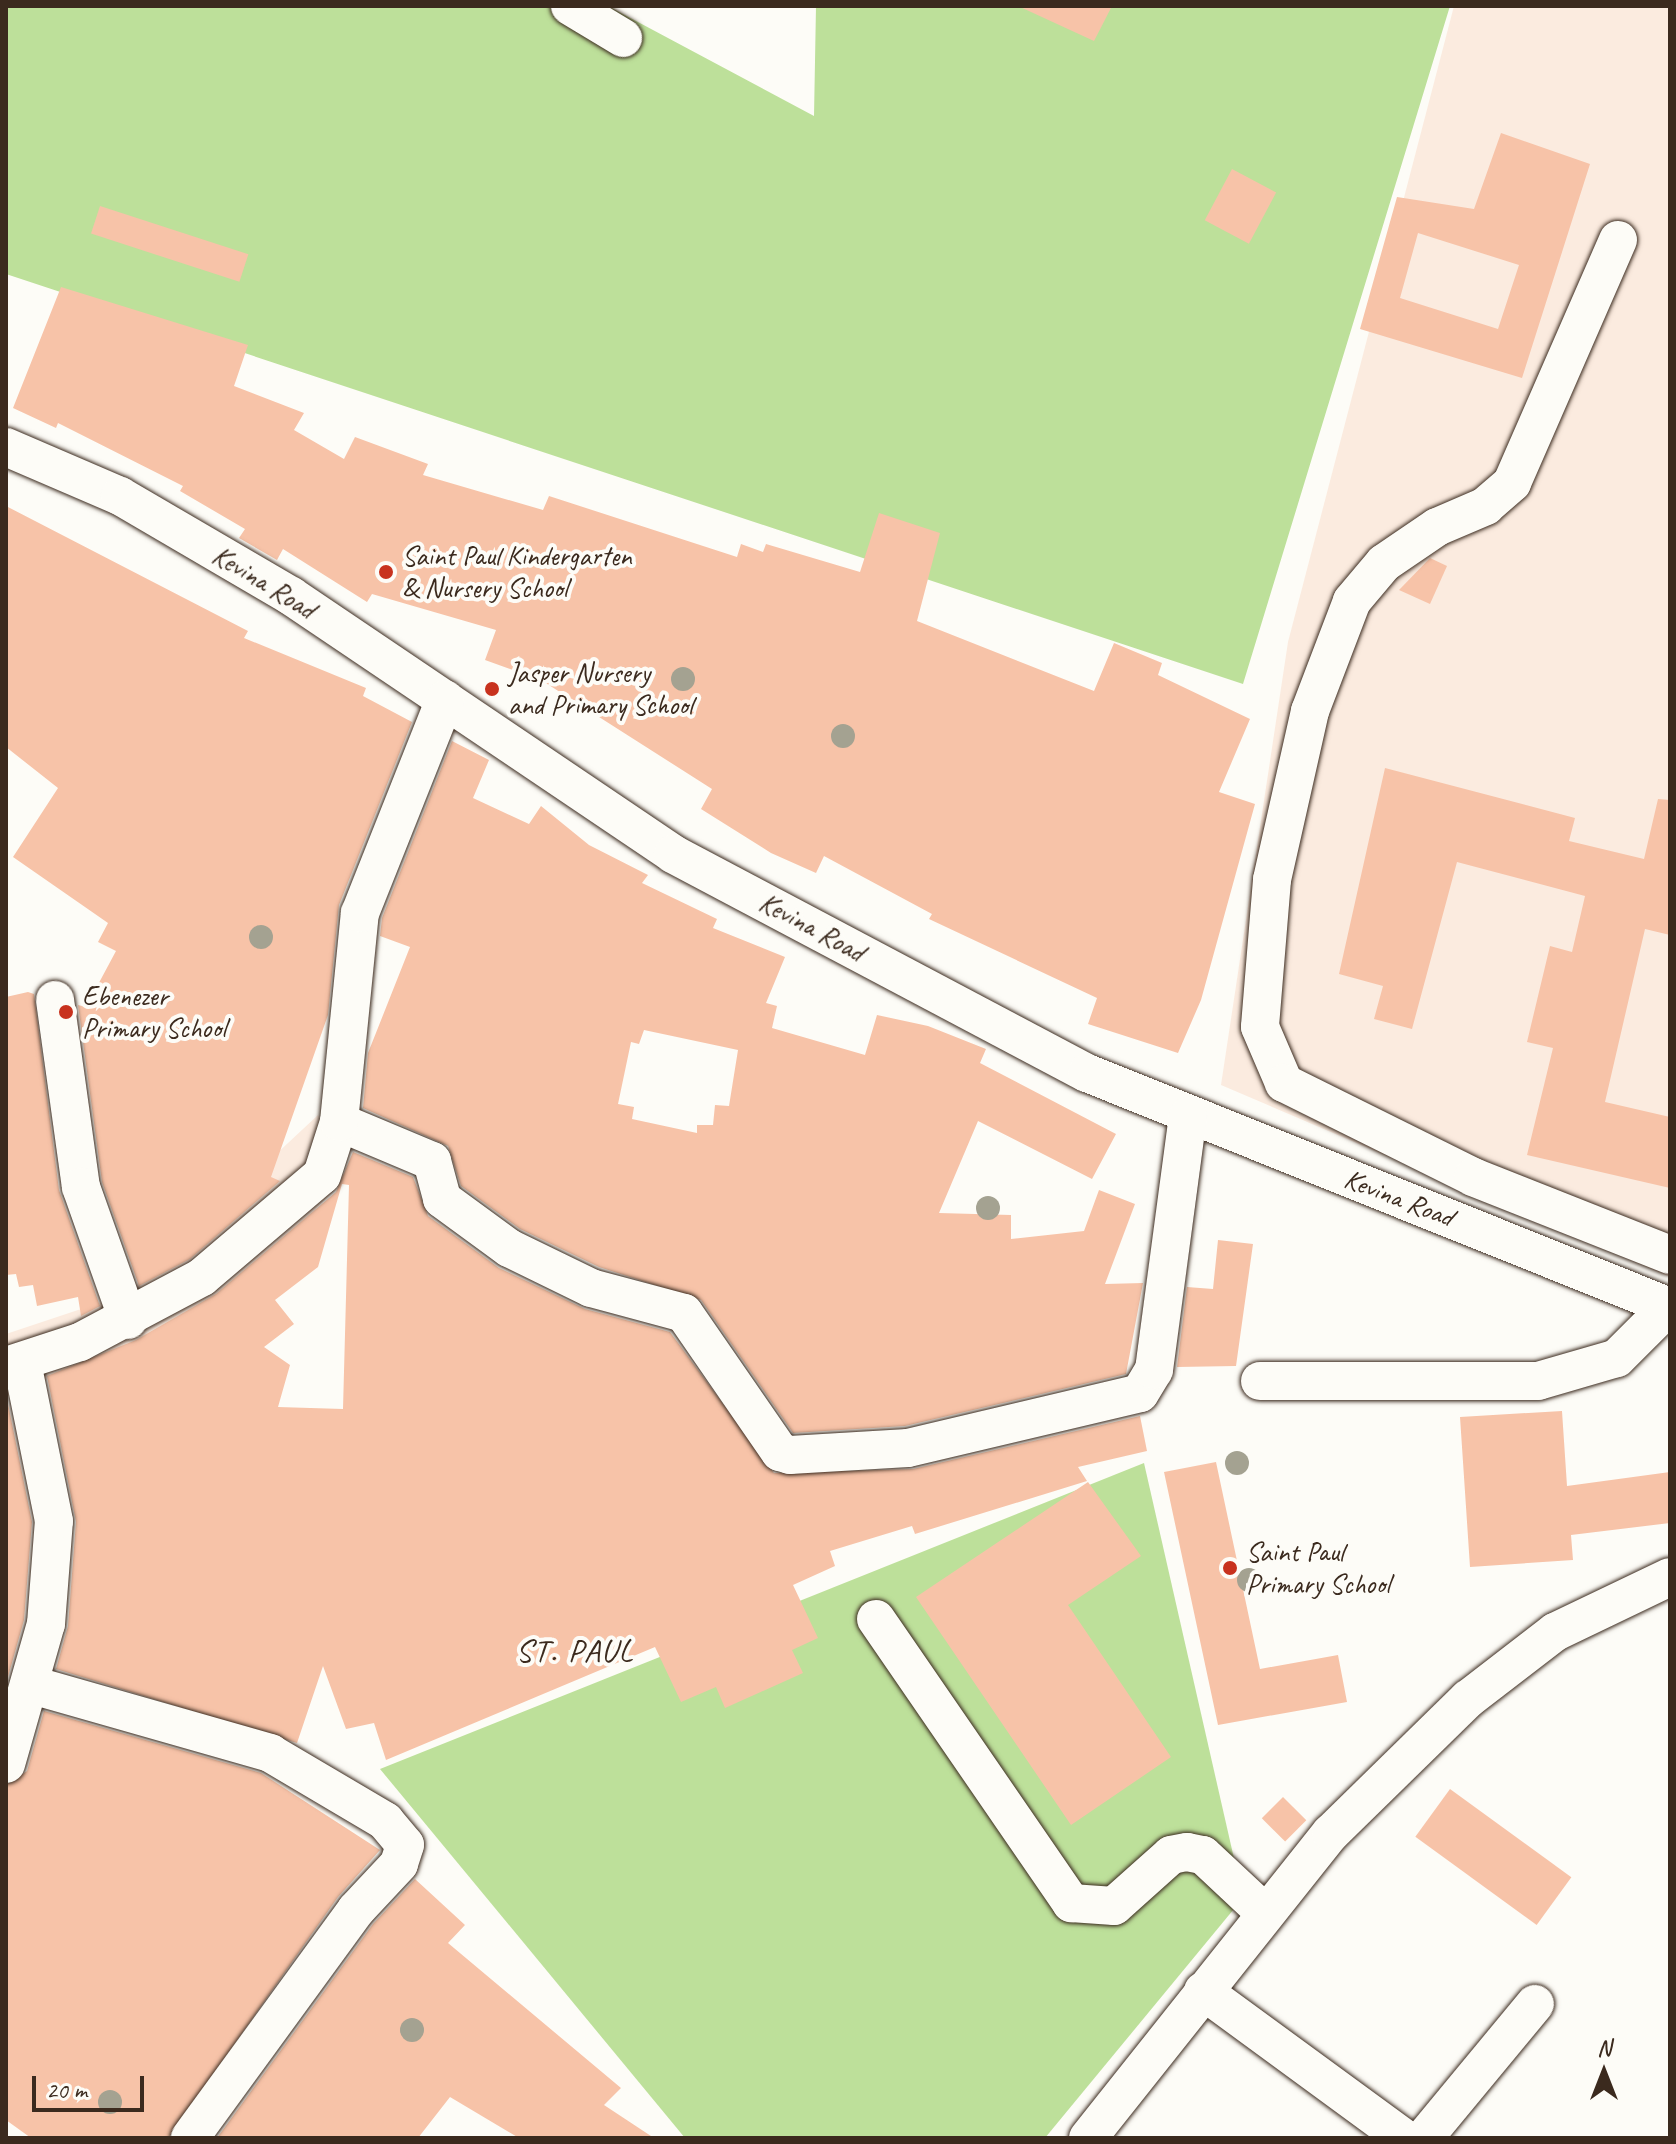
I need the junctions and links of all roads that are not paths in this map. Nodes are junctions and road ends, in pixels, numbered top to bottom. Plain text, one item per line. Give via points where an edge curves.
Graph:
1 (570, 6) edge
2 (623, 38) dead end
3 (1618, 240) dead end
4 (6, 447) edge
5 (445, 699) junction
6 (55, 1000) dead end
7 (1188, 1116) junction
8 (339, 1122) junction
9 (1670, 1255) edge
10 (1670, 1306) edge
11 (128, 1320) junction
12 (14, 1364) edge
13 (1260, 1381) dead end
14 (1670, 1577) edge
15 (876, 1619) dead end
16 (32, 1685) junction
17 (6, 1764) edge
18 (1264, 1912) junction
19 (1203, 1991) junction
20 (1535, 2004) dead end
21 (190, 2138) edge
22 (1088, 2138) edge
23 (1404, 2138) edge
24 (1424, 2138) edge

1 - 2 street
3 - 9 street via 1512,483 1486,506 1437,527 1384,563 1352,601 1310,711 1272,880 1260,1027 1284,1083 1473,1177
4 - 5 street, Kevina Road via 120,496 291,596
5 - 7 street, Kevina Road via 673,854 1087,1073
5 - 8 street via 360,913
6 - 11 street via 81,1187
7 - 8 street via 1154,1370 1140,1393 908,1448 790,1455 780,1452 765,1421 713,1363 684,1313 591,1288 509,1248 442,1199 432,1161
7 - 10 street, Kevina Road
8 - 11 street via 327,1165 299,1196 202,1277
10 - 13 street via 1617,1358 1538,1381
11 - 12 street
12 - 16 street via 54,1508 46,1624
14 - 18 street via 1555,1632 1503,1668 1331,1833
15 - 18 street via 1071,1903 1114,1906 1171,1855 1187,1852 1203,1855
16 - 17 street
16 - 21 street via 270,1753 385,1821 405,1845 399,1864 356,1910
18 - 19 street
19 - 22 street
19 - 23 street
20 - 24 street

